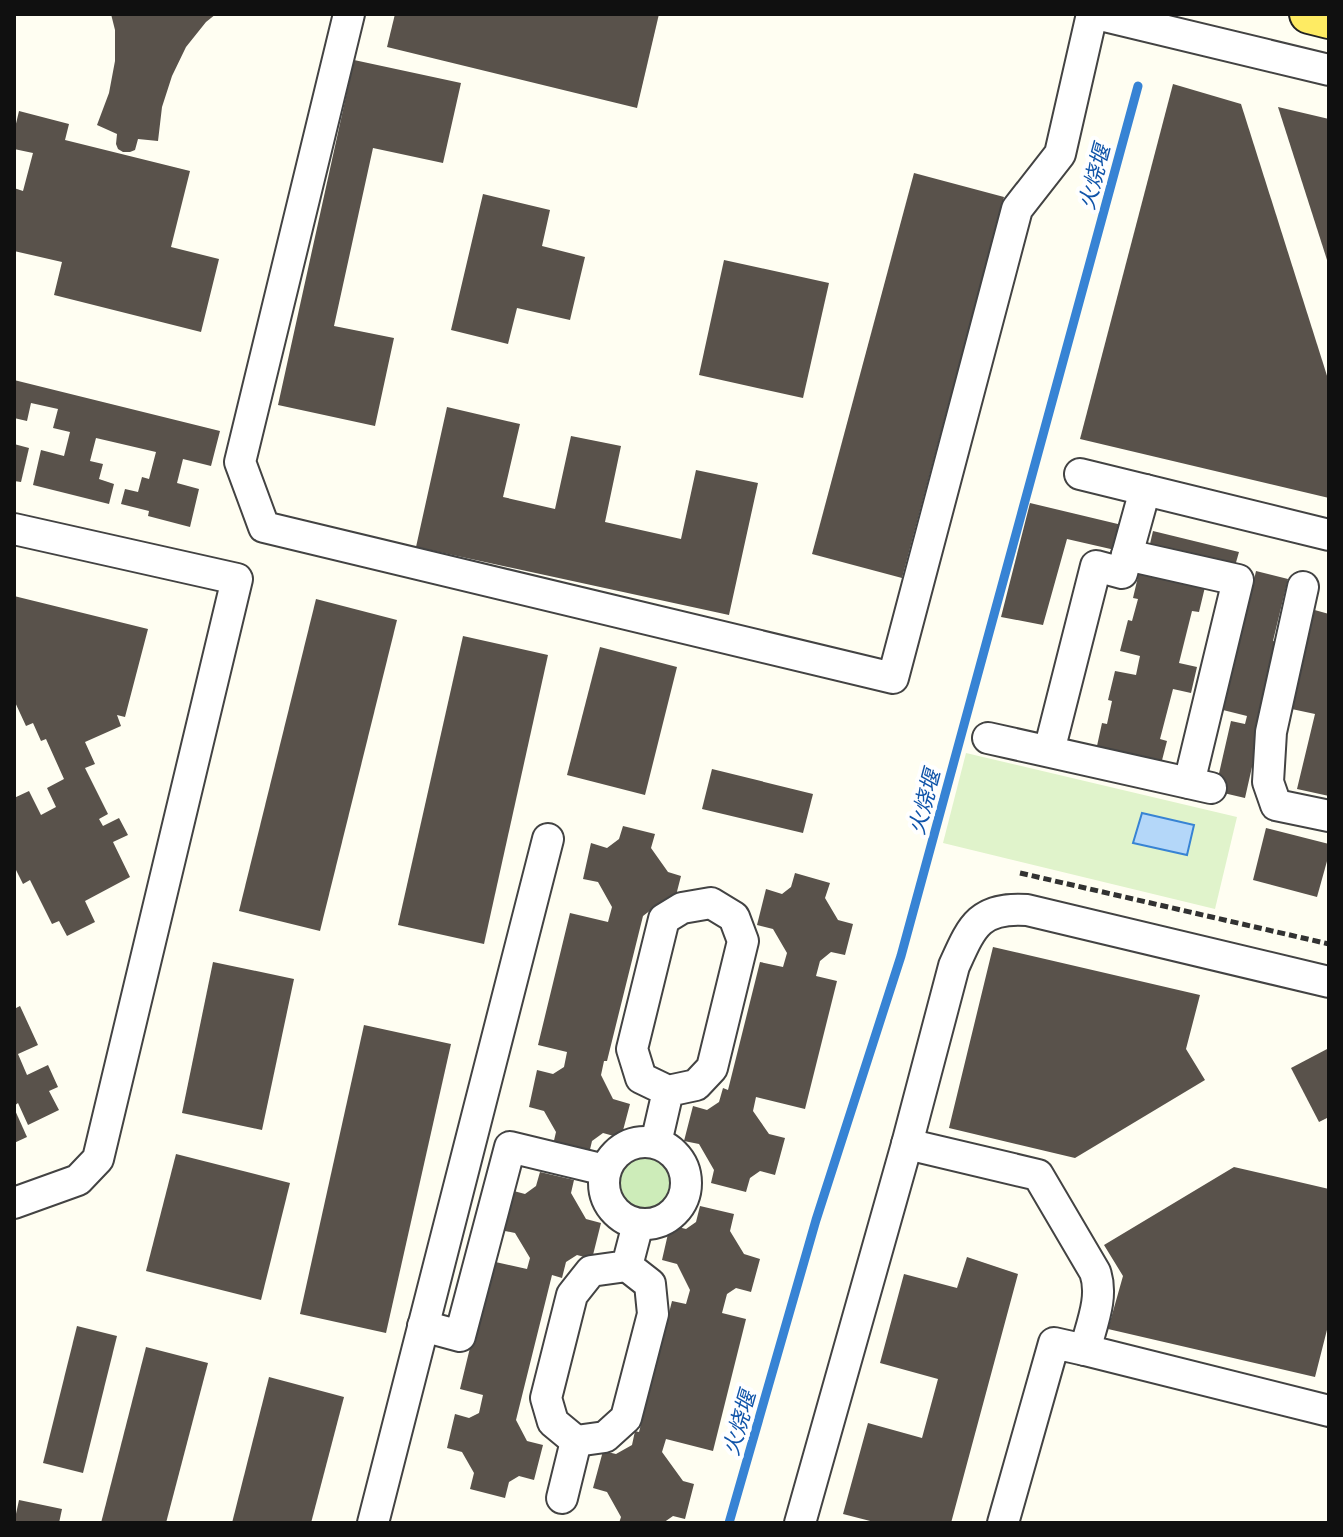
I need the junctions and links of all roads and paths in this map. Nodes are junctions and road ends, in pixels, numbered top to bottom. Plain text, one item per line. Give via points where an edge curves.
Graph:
1 (349, 14) edge
2 (1094, 14) edge
3 (1309, 14) edge
4 (1329, 19) edge
5 (1329, 70) edge
6 (1080, 474) dead end
7 (1145, 490) junction
8 (14, 529) edge
9 (1329, 535) edge
10 (1127, 555) junction
11 (1303, 587) dead end
12 (988, 738) dead end
13 (1049, 751) junction
14 (1329, 816) edge
15 (548, 839) dead end
16 (1020, 873) dead end
17 (1329, 944) edge
18 (1329, 982) edge
19 (668, 1091) junction
20 (656, 1143) junction
21 (907, 1144) junction
22 (605, 1170) junction
23 (14, 1203) edge
24 (638, 1224) junction
25 (627, 1266) junction
26 (423, 1326) junction
27 (1085, 1350) junction
28 (1329, 1411) edge
29 (576, 1441) junction
30 (562, 1498) dead end
31 (373, 1523) edge
32 (800, 1523) edge
33 (1003, 1523) edge

1 - 2 street via 240,462 264,527 893,678 1017,209 1060,154
2 - 5 street
3 - 4 main road
6 - 7 street
7 - 9 street
7 - 10 street
8 - 23 street via 237,579 98,1159 78,1180
10 - 13 street via 1122,573 1096,566
10 - 13 street via 1238,580 1200,786
11 - 14 street via 1271,732 1268,782 1276,805
12 - 13 street
15 - 26 street
16 - 17 path
18 - 21 street via 1004,908 980,920 954,966
19 - 19 street via 696,1085 712,1068 743,941 734,917 711,903 682,908 664,919 632,1049 641,1078
19 - 20 street
20 - 22 street via 635,1142 622,1148
20 - 24 street via 682,1164 686,1192 672,1215
21 - 27 street via 1038,1175 1098,1281
21 - 32 street
22 - 24 street via 605,1197 611,1209
22 - 26 street via 510,1147 460,1336
24 - 25 street
25 - 29 street via 650,1284 653,1314 626,1418 605,1437
25 - 29 street via 591,1271 572,1295 546,1398 553,1422
26 - 31 street
27 - 28 street
27 - 33 street via 1054,1343
29 - 30 street

